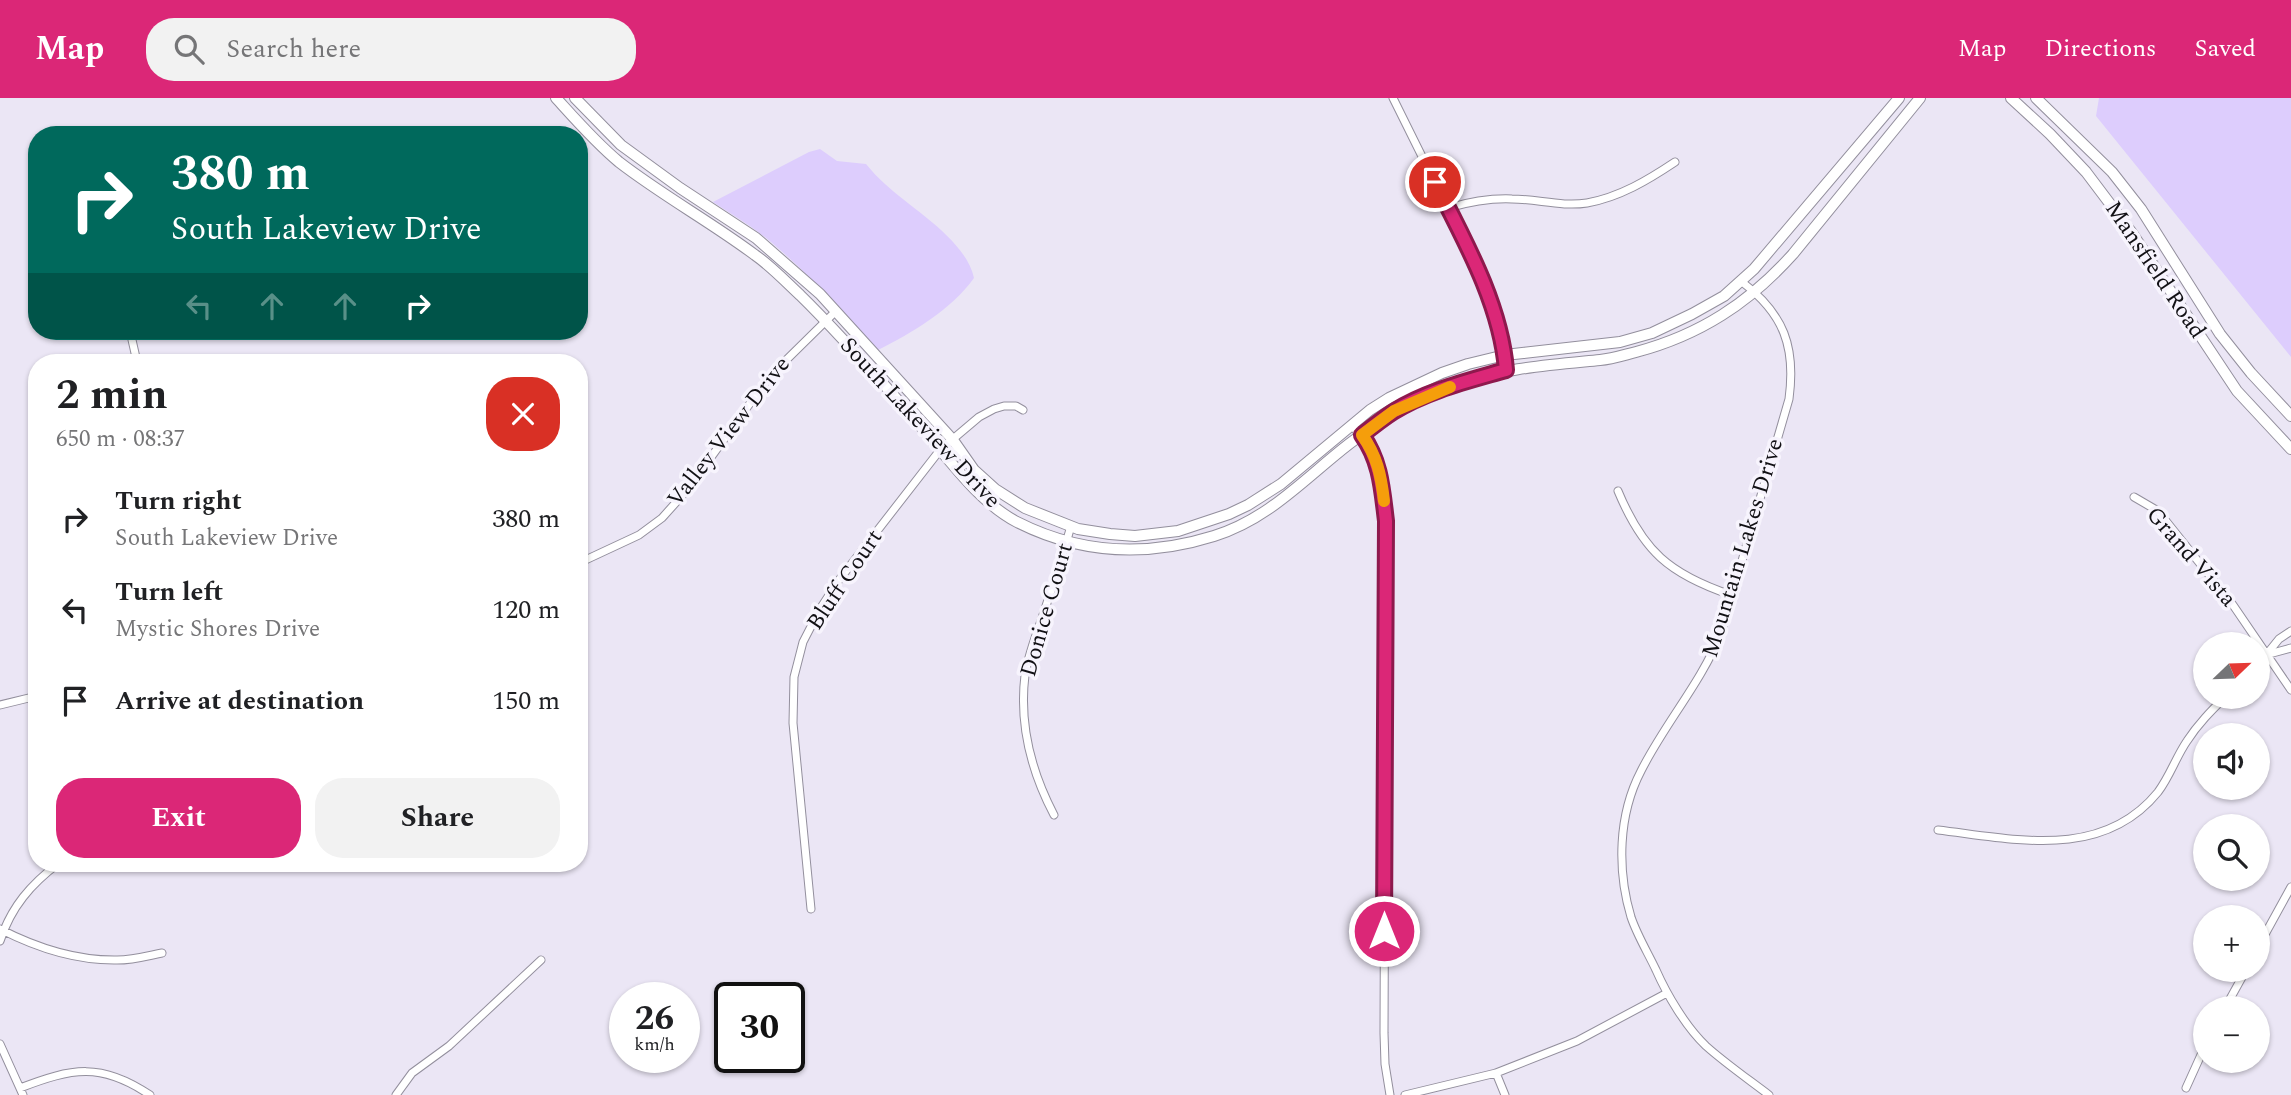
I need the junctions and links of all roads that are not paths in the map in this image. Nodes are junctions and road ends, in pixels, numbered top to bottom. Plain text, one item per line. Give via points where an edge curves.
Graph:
1 (556, 98) edge
2 (575, 98) edge
3 (1392, 98) edge
4 (1899, 98) edge
5 (1920, 98) edge
6 (2011, 98) edge
7 (2036, 98) edge
8 (582, 126) edge
9 (588, 133) edge
10 (1675, 162) dead end
11 (698, 200) junction
12 (1448, 208) junction
13 (692, 212) junction
14 (1742, 282) junction
15 (1755, 292) junction
16 (836, 311) junction
17 (826, 321) junction
18 (1505, 355) junction
19 (1506, 370) junction
20 (1023, 410) dead end
21 (2291, 416) edge
22 (1351, 425) junction
23 (1362, 435) junction
24 (953, 440) junction
25 (2291, 449) edge
26 (940, 450) junction
27 (1618, 491) dead end
28 (2134, 496) dead end
29 (1071, 526) junction
30 (1067, 542) junction
31 (588, 558) edge
32 (1731, 594) junction
33 (2291, 631) edge
34 (2252, 632) edge
35 (2291, 649) edge
36 (2270, 651) edge
37 (2270, 654) edge
38 (2270, 657) edge
39 (2291, 690) edge
40 (28, 698) edge
41 (0, 705) edge
42 (2213, 709) edge
43 (1054, 816) dead end
44 (1938, 830) dead end
45 (46, 872) edge
46 (2291, 887) edge
47 (811, 909) dead end
48 (2270, 925) edge
49 (2, 930) edge
50 (0, 941) edge
51 (162, 953) dead end
52 (541, 960) dead end
53 (1667, 993) junction
54 (0, 1044) edge
55 (1496, 1073) junction
56 (2193, 1073) edge
57 (2186, 1088) dead end
58 (22, 1091) edge
59 (150, 1095) edge
60 (396, 1095) edge
61 (1390, 1095) edge
62 (1405, 1095) edge
63 (1505, 1095) edge
64 (1769, 1095) edge

1 - 8 street, South Lakeview Drive
2 - 11 street, South Lakeview Drive via 621,145
3 - 12 street
4 - 14 street, South Lakeview Drive
5 - 15 street, South Lakeview Drive via 1793,254
6 - 25 street, Mansfield Road via 2086,172 2237,391
7 - 21 street, Mansfield Road via 2112,172 2141,209 2220,334
9 - 13 street, South Lakeview Drive via 617,160
10 - 12 street via 1645,182 1586,203 1474,200
11 - 13 street
11 - 16 street, South Lakeview Drive via 756,238
12 - 18 street via 1490,302
13 - 17 street, South Lakeview Drive via 758,257
14 - 15 street, Mountain Lakes Drive
14 - 18 street, South Lakeview Drive via 1692,314 1638,337
15 - 19 street, South Lakeview Drive via 1711,322 1656,347 1603,360
15 - 32 street, Mountain Lakes Drive via 1775,315 1788,344 1791,385
16 - 17 street, Valley View Drive
16 - 24 street, South Lakeview Drive
17 - 26 street, South Lakeview Drive
17 - 31 street, Valley View Drive via 769,377 662,518 639,535
18 - 19 street
18 - 22 street, South Lakeview Drive via 1468,363 1416,384
19 - 23 street, South Lakeview Drive via 1429,395 1394,411
20 - 24 street, Bluff Court via 1016,406 994,409
22 - 23 street
22 - 29 street, South Lakeview Drive via 1268,494 1229,514 1178,531 1135,536
23 - 30 street, South Lakeview Drive via 1271,508 1216,536 1171,547 1115,551
23 - 61 street via 1380,471 1386,521 1384,1033
24 - 26 street, Bluff Court
24 - 29 street, South Lakeview Drive via 974,470 995,489 1026,508
26 - 30 street, South Lakeview Drive via 1006,515
26 - 47 street, Bluff Court via 839,580 810,627 797,662 793,723
27 - 32 street via 1645,543 1684,576
28 - 34 street, Grand Vista via 2158,512
29 - 30 street, Donice Court
30 - 43 street, Donice Court via 1032,646 1024,690 1032,762
32 - 53 street, Mountain Lakes Drive via 1710,660 1641,769 1624,824 1624,886 1632,919
33 - 36 street
35 - 37 street
38 - 39 street, Grand Vista
40 - 41 street
42 - 44 street via 2185,743 2157,793 2116,826 2068,841
45 - 49 street via 16,904
46 - 48 street
49 - 50 street
49 - 51 street via 77,957 116,961
52 - 60 street via 449,1046 412,1073
53 - 55 street via 1577,1041
53 - 64 street, Mountain Lakes Drive via 1704,1044
54 - 58 street
55 - 62 street
55 - 63 street
56 - 57 street
58 - 59 street via 52,1076 97,1071

